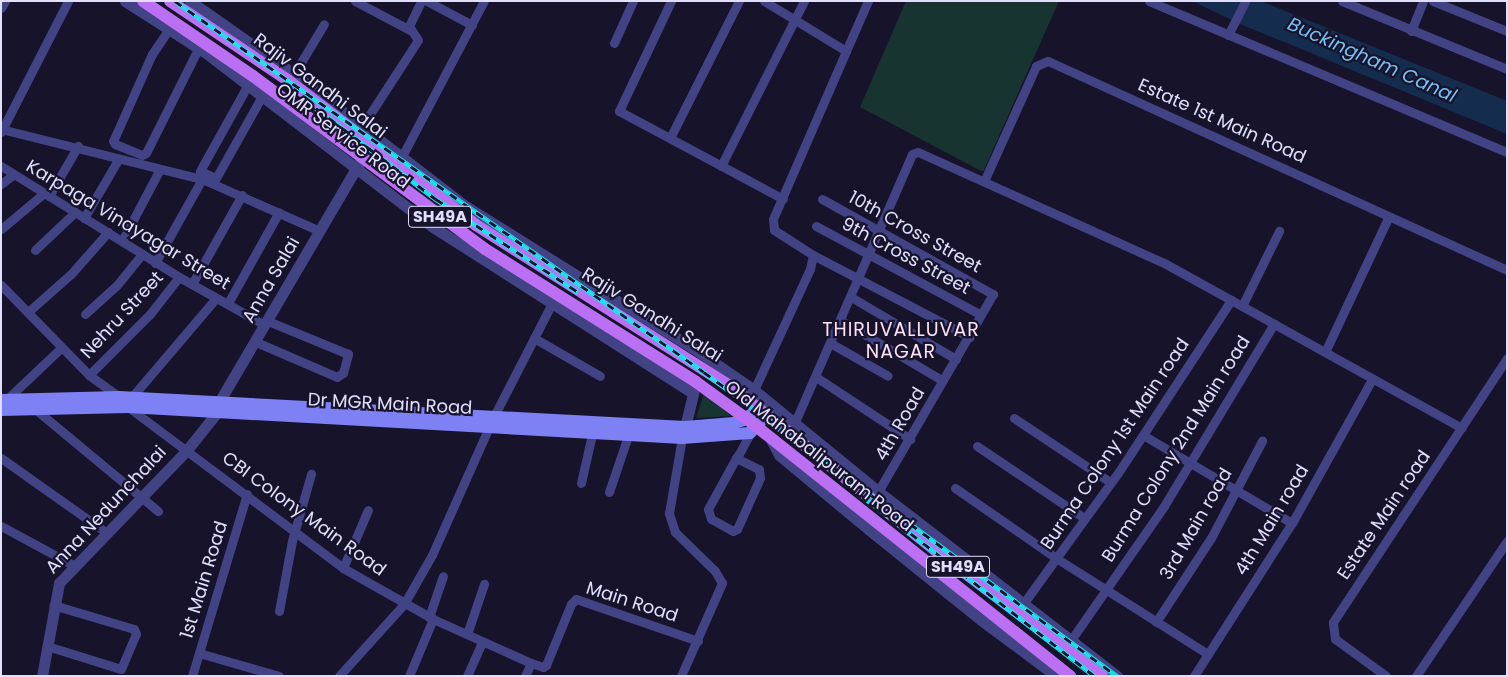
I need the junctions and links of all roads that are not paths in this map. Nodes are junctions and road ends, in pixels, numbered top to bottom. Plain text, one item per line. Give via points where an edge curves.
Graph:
1 (5, 1) edge
2 (68, 1) edge
3 (125, 1) edge
4 (143, 1) edge
5 (170, 1) edge
6 (190, 1) edge
7 (355, 1) edge
8 (421, 1) edge
9 (427, 1) edge
10 (484, 1) edge
11 (633, 1) edge
12 (671, 1) edge
13 (739, 1) edge
14 (764, 1) edge
15 (804, 1) edge
16 (868, 1) edge
17 (1149, 1) edge
18 (1245, 1) edge
19 (1342, 1) edge
20 (1423, 1) edge
21 (1433, 1) edge
22 (1, 8) edge
23 (795, 21) junction
24 (324, 24) dead end
25 (472, 25) junction
26 (169, 29) junction
27 (410, 30) junction
28 (1230, 31) junction
29 (1411, 31) junction
30 (1507, 31) edge
31 (614, 43) dead end
32 (198, 49) junction
33 (846, 51) junction
34 (1507, 69) edge
35 (294, 74) junction
36 (250, 80) junction
37 (262, 96) junction
38 (2, 130) edge
39 (359, 131) junction
40 (670, 138) junction
41 (78, 146) junction
42 (1507, 152) edge
43 (119, 158) junction
44 (399, 162) junction
45 (359, 163) junction
46 (1, 166) edge
47 (720, 166) junction
48 (160, 169) junction
49 (13, 175) junction
50 (202, 179) junction
51 (985, 179) junction
52 (1, 184) edge
53 (46, 194) junction
54 (242, 195) junction
55 (783, 199) junction
56 (822, 199) dead end
57 (75, 212) junction
58 (279, 212) junction
59 (1389, 216) junction
60 (84, 218) junction
61 (816, 226) dead end
62 (1, 229) edge
63 (320, 231) junction
64 (880, 231) junction
65 (1278, 231) dead end
66 (108, 232) junction
67 (122, 241) junction
68 (35, 250) dead end
69 (142, 254) junction
70 (871, 255) junction
71 (812, 256) junction
72 (155, 263) junction
73 (1507, 270) edge
74 (179, 277) junction
75 (860, 278) junction
76 (192, 284) junction
77 (1, 286) edge
78 (993, 294) joint
79 (851, 297) junction
80 (216, 298) junction
81 (1231, 300) junction
82 (228, 303) junction
83 (552, 303) junction
84 (1242, 306) junction
85 (28, 312) junction
86 (85, 314) dead end
87 (981, 315) junction
88 (842, 321) junction
89 (267, 323) junction
90 (1274, 324) junction
91 (970, 337) junction
92 (534, 338) junction
93 (256, 342) junction
94 (832, 344) junction
95 (61, 348) junction
96 (1325, 352) junction
97 (1507, 358) edge
98 (956, 359) junction
99 (89, 375) junction
100 (600, 376) dead end
101 (888, 376) dead end
102 (816, 377) junction
103 (1372, 378) junction
104 (943, 381) junction
105 (695, 387) junction
106 (754, 390) junction
107 (126, 401) junction
108 (3, 404) edge
109 (219, 406) junction
110 (35, 409) junction
111 (762, 410) junction
112 (1014, 418) dead end
113 (492, 422) junction
114 (795, 422) junction
115 (752, 426) junction
116 (1462, 428) junction
117 (684, 432) junction
118 (592, 434) junction
119 (1143, 434) junction
120 (628, 436) junction
121 (910, 440) junction
122 (1262, 441) dead end
123 (977, 446) dead end
124 (187, 450) junction
125 (1, 458) edge
126 (736, 458) junction
127 (1190, 464) junction
128 (311, 474) dead end
129 (1110, 482) junction
130 (581, 483) dead end
131 (955, 488) dead end
132 (609, 492) dead end
133 (1235, 492) junction
134 (247, 494) junction
135 (140, 495) junction
136 (876, 496) junction
137 (368, 510) dead end
138 (158, 511) dead end
139 (1084, 518) junction
140 (1292, 523) junction
141 (1, 526) edge
142 (294, 531) junction
143 (107, 533) junction
144 (1507, 541) edge
145 (1056, 558) junction
146 (75, 566) junction
147 (343, 568) junction
148 (443, 576) dead end
149 (484, 584) dead end
150 (1106, 588) junction
151 (404, 604) junction
152 (1023, 604) junction
153 (53, 605) junction
154 (279, 611) dead end
155 (431, 618) junction
156 (1156, 622) junction
157 (467, 634) junction
158 (1071, 640) junction
159 (698, 641) junction
160 (482, 642) junction
161 (47, 646) junction
162 (199, 653) junction
163 (1208, 654) junction
164 (1076, 656) junction
165 (535, 664) junction
166 (1064, 674) edge
167 (42, 676) edge
168 (192, 676) edge
169 (279, 676) edge
170 (340, 676) edge
171 (409, 676) edge
172 (467, 676) edge
173 (525, 676) edge
174 (681, 676) edge
175 (1102, 676) edge
176 (1116, 676) edge
177 (1194, 676) edge
178 (1386, 676) edge
179 (1416, 676) edge

1 - 22 street
2 - 38 street
3 - 26 street, OMR Service Road
4 - 36 main road, Old Mahabalipuram Road / SH49A
5 - 39 main road, Rajiv Gandhi Salai / SH49A
6 - 35 street
7 - 27 street
8 - 27 street
9 - 25 street
10 - 25 street
11 - 31 street
12 - 40 street via 619,108 624,116
13 - 40 street
14 - 23 street
15 - 23 street
16 - 33 street
17 - 28 street
18 - 28 street
19 - 29 street
20 - 29 street
21 - 30 street
23 - 33 street
23 - 47 street
24 - 35 street
25 - 44 street
26 - 32 street, OMR Service Road
26 - 32 street via 152,54 113,142 115,144 142,155 146,153
27 - 39 street via 418,40
28 - 42 street
29 - 34 street
32 - 36 street, OMR Service Road
33 - 55 street
35 - 39 street
36 - 37 street, OMR Service Road
36 - 37 street via 200,171 216,178
36 - 45 main road, Old Mahabalipuram Road / SH49A
37 - 45 street, OMR Service Road
38 - 41 street, Karpaga Vinayagar Street
39 - 44 main road, Rajiv Gandhi Salai / SH49A
40 - 47 street
41 - 43 street, Karpaga Vinayagar Street
41 - 53 street
43 - 48 street, Karpaga Vinayagar Street
43 - 60 street
44 - 106 street
44 - 111 main road, Rajiv Gandhi Salai / SH49A via 476,225 609,308
45 - 63 street, Anna Salai
45 - 83 street, OMR Service Road via 433,227
45 - 105 main road, Old Mahabalipuram Road / SH49A
46 - 49 street, Karpaga Vinayagar Street
47 - 55 street
48 - 50 street, Karpaga Vinayagar Street
48 - 67 street
49 - 52 street
49 - 53 street, Karpaga Vinayagar Street
50 - 54 street, Karpaga Vinayagar Street
50 - 72 street
51 - 59 street, Estate 1st Main Road via 1036,66 1048,60
51 - 64 street via 914,152
51 - 81 street via 1134,248
53 - 57 street, Karpaga Vinayagar Street
53 - 62 street
54 - 58 street, Karpaga Vinayagar Street
54 - 76 street
55 - 71 street via 773,219 774,230
56 - 64 street, 10th Cross Street
57 - 60 street, Karpaga Vinayagar Street
57 - 68 street
58 - 63 street, Karpaga Vinayagar Street
58 - 82 street
59 - 73 street, Estate 1st Main Road
59 - 96 street
60 - 66 street, Karpaga Vinayagar Street
61 - 70 street, 9th Cross Street
63 - 89 street, Anna Salai
64 - 70 street
64 - 78 street, 10th Cross Street
65 - 84 street
66 - 67 street, Karpaga Vinayagar Street
66 - 85 street via 70,274
67 - 69 street, Karpaga Vinayagar Street
69 - 72 street, Karpaga Vinayagar Street
69 - 86 street via 117,285
70 - 75 street
70 - 87 street, 9th Cross Street
71 - 75 street
71 - 106 street via 807,277
72 - 74 street, Karpaga Vinayagar Street
74 - 76 street, Karpaga Vinayagar Street
74 - 99 street, Nehru Street via 150,314
75 - 79 street
75 - 91 street
76 - 80 street, Karpaga Vinayagar Street
77 - 85 street, CBI Colony Main Road
78 - 87 street, 4th Road
79 - 88 street
79 - 98 street
80 - 82 street, Karpaga Vinayagar Street
80 - 107 street
81 - 84 street
81 - 119 street, Burma Colony 1st Main road
82 - 89 street, Karpaga Vinayagar Street
83 - 92 street
83 - 105 street, OMR Service Road
84 - 90 street
85 - 95 street, CBI Colony Main Road
87 - 91 street, 4th Road
88 - 94 street
88 - 104 street
89 - 93 street, Anna Salai
89 - 93 street, Karpaga Vinayagar Street via 348,354 343,373 337,377
90 - 96 street
90 - 127 street, Burma Colony 2nd Main road
91 - 98 street, 4th Road
92 - 100 street
92 - 113 street
93 - 109 street, Anna Salai
94 - 101 street
94 - 102 street
95 - 99 street, CBI Colony Main Road
95 - 108 street
96 - 103 street
97 - 116 street, Estate Main road
98 - 104 street, 4th Road
99 - 107 street, CBI Colony Main Road
102 - 114 street
102 - 121 street
103 - 116 street
103 - 140 street, 4th Main road
104 - 121 street, 4th Road
105 - 115 main road, Old Mahabalipuram Road / SH49A
105 - 117 street
106 - 114 street
107 - 108 main road, Dr MGR Main Road
107 - 109 main road, Dr MGR Main Road
107 - 110 main road, Dr MGR Main Road
107 - 124 street, CBI Colony Main Road
108 - 110 main road, Dr MGR Main Road
109 - 113 main road, Dr MGR Main Road via 382,423
109 - 124 street, Anna Nedunchalai
110 - 135 street
111 - 115 main road
111 - 136 main road, Rajiv Gandhi Salai / SH49A
112 - 129 street
113 - 117 main road, Dr MGR Main Road
113 - 118 main road, Dr MGR Main Road
113 - 151 street via 432,555
114 - 136 street
115 - 117 main road, Dr MGR Main Road via 734,423
115 - 126 street
115 - 166 main road, Old Mahabalipuram Road / SH49A via 768,435 882,534
116 - 178 street, Estate Main road via 1333,622 1335,639
117 - 120 main road, Dr MGR Main Road
117 - 159 street via 669,513 675,532 715,571 722,583
118 - 120 main road, Dr MGR Main Road
118 - 130 street
119 - 127 street
119 - 129 street, Burma Colony 1st Main road
120 - 132 street
121 - 136 street, 4th Road
122 - 133 street, 3rd Main road
123 - 139 street
124 - 134 street, CBI Colony Main Road
124 - 135 street, Anna Nedunchalai
125 - 143 street
126 - 126 street via 708,509 712,519 733,532 737,530 760,478 759,469
127 - 133 street
127 - 150 street, Burma Colony 2nd Main road
128 - 142 street
129 - 139 street, Burma Colony 1st Main road
131 - 145 street
133 - 140 street
133 - 156 street, 3rd Main road via 1210,538
134 - 142 street, CBI Colony Main Road
134 - 162 street, 1st Main Road
135 - 138 street
135 - 143 street, Anna Nedunchalai
136 - 152 street
136 - 164 main road, Rajiv Gandhi Salai / SH49A
137 - 147 street
139 - 145 street, Burma Colony 1st Main road
140 - 163 street, 4th Main road
141 - 146 street
142 - 147 street, CBI Colony Main Road
142 - 154 street
143 - 146 street, Anna Nedunchalai
144 - 179 street
145 - 150 street
145 - 152 street, Burma Colony 1st Main road
146 - 153 street, Anna Nedunchalai via 59,584
147 - 151 street, CBI Colony Main Road
148 - 155 street
149 - 157 street
150 - 156 street
150 - 158 street, Burma Colony 2nd Main road
151 - 155 street, CBI Colony Main Road
151 - 170 street
152 - 158 street
153 - 161 street, Anna Nedunchalai
153 - 161 street via 134,629 136,634 121,669
155 - 157 street, CBI Colony Main Road
155 - 171 street
156 - 163 street
157 - 160 street, CBI Colony Main Road
158 - 176 street
159 - 165 street, Main Road via 576,599 546,665
159 - 174 street
160 - 165 street, CBI Colony Main Road
160 - 172 street
161 - 167 street, Anna Nedunchalai
162 - 168 street, 1st Main Road
162 - 169 street
163 - 177 street, 4th Main road
164 - 166 main road
164 - 175 main road, Rajiv Gandhi Salai / SH49A
165 - 173 street

